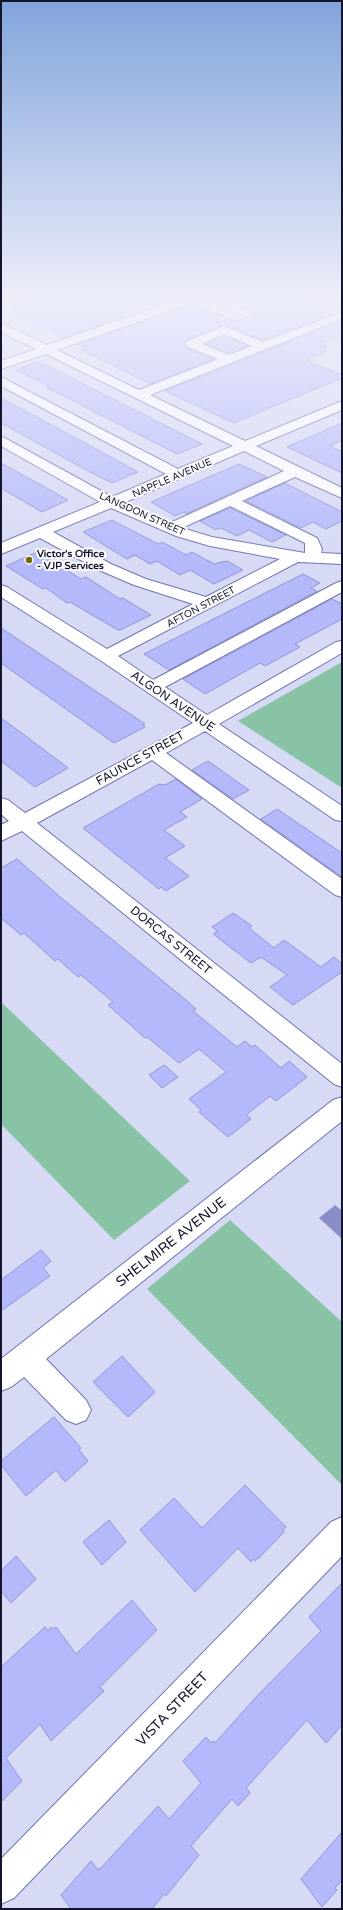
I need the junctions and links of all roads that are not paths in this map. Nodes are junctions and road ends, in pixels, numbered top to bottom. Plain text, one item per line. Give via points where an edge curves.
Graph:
1 (9, 385) edge
2 (121, 385) edge
3 (163, 385) edge
4 (140, 394) junction
5 (342, 405) edge
6 (1, 440) edge
7 (246, 447) junction
8 (296, 471) junction
9 (179, 474) junction
10 (342, 494) edge
11 (231, 501) junction
12 (112, 503) junction
13 (170, 528) junction
14 (41, 532) junction
15 (1, 549) edge
16 (295, 557) junction
17 (312, 558) junction
18 (342, 559) edge
19 (342, 586) edge
20 (1, 590) edge
21 (208, 602) junction
22 (342, 646) edge
23 (106, 656) junction
24 (152, 687) junction
25 (205, 724) junction
26 (153, 752) junction
27 (1, 804) edge
28 (342, 815) edge
29 (23, 822) junction
30 (1, 834) edge
31 (342, 890) edge
32 (342, 1077) edge
33 (342, 1108) edge
34 (25, 1358) junction
35 (1, 1377) edge
36 (76, 1410) dead end
37 (342, 1533) edge
38 (1, 1885) edge

1 - 9 street
2 - 4 street
3 - 4 street
4 - 7 street
5 - 7 street, NAPFLE AVENUE
6 - 12 street, LANGDON STREET
7 - 8 street
7 - 9 street, NAPFLE AVENUE
8 - 10 street
8 - 11 street
9 - 12 street, NAPFLE AVENUE
11 - 13 street
11 - 17 street via 312,541
12 - 13 street, LANGDON STREET
12 - 14 street, NAPFLE AVENUE
13 - 16 street, LANGDON STREET via 210,541
14 - 15 street, NAPFLE AVENUE
14 - 21 street via 104,567 140,582
16 - 17 street, LANGDON STREET
16 - 21 street, AFTON STREET
17 - 18 street, LANGDON STREET
19 - 24 street
20 - 23 street, ALGON AVENUE
21 - 23 street, AFTON STREET
22 - 25 street, FAUNCE STREET
23 - 24 street, ALGON AVENUE
24 - 25 street, ALGON AVENUE
25 - 26 street, FAUNCE STREET
25 - 28 street, ALGON AVENUE
26 - 29 street, FAUNCE STREET
26 - 31 street
27 - 29 street, DORCAS STREET
29 - 30 street, FAUNCE STREET
29 - 32 street, DORCAS STREET
33 - 34 street, SHELMIRE AVENUE
34 - 35 street, SHELMIRE AVENUE
34 - 36 street
37 - 38 street, VISTA STREET

